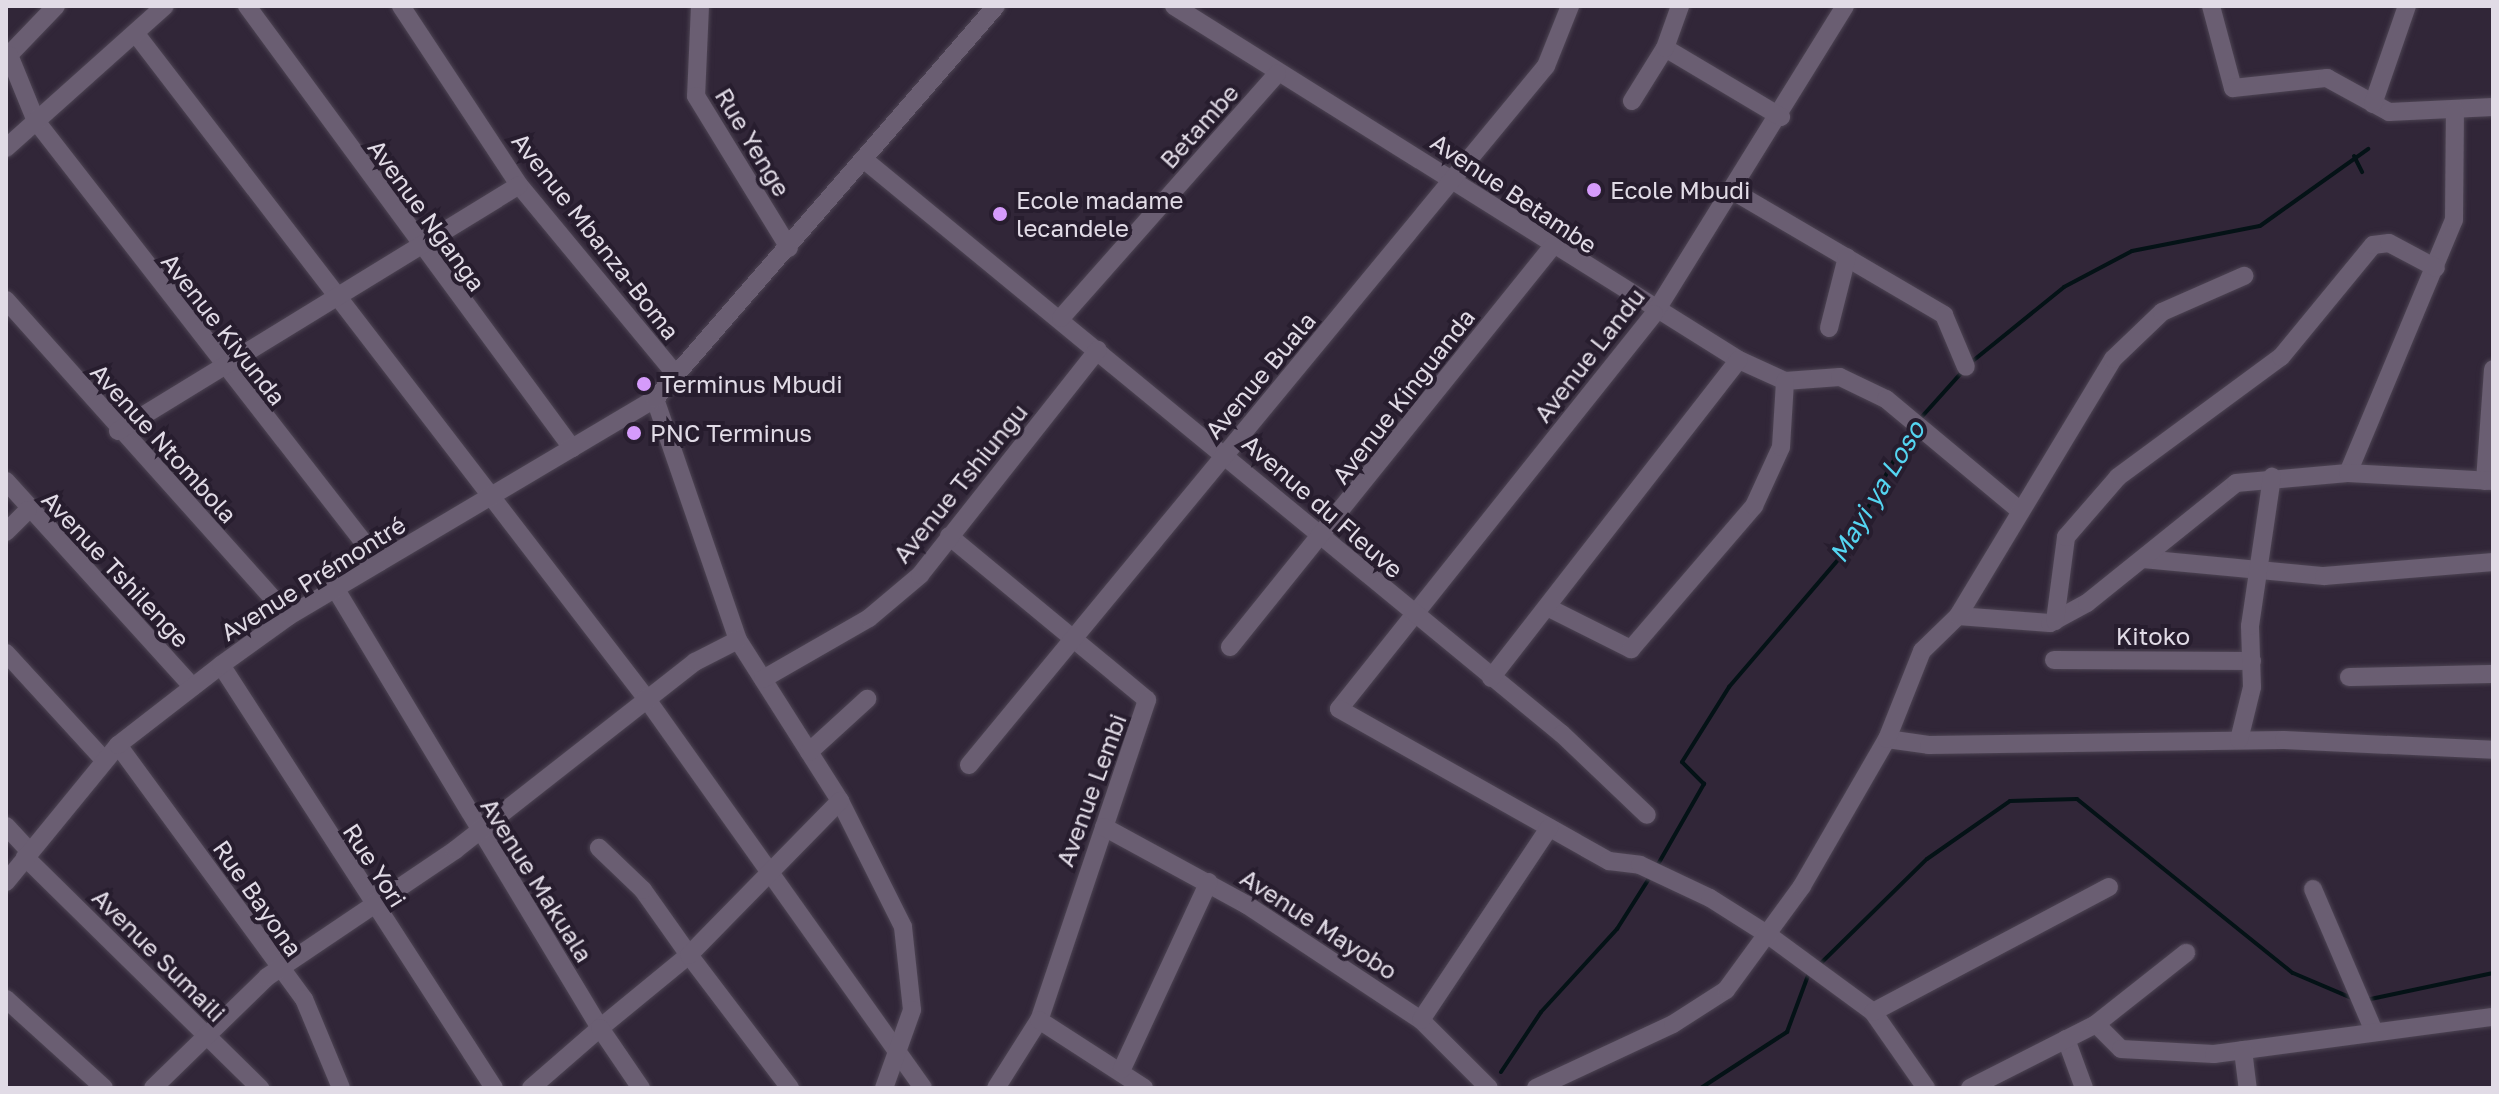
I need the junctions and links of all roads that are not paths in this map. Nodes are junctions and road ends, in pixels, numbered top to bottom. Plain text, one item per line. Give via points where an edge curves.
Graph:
1 (56, 6) edge
2 (165, 6) edge
3 (247, 6) edge
4 (401, 6) edge
5 (700, 6) edge
6 (996, 6) edge
7 (1174, 6) edge
8 (1570, 6) edge
9 (1680, 6) edge
10 (1845, 6) edge
11 (2211, 6) edge
12 (2407, 6) edge
13 (136, 34) junction
14 (1665, 48) junction
15 (1277, 74) junction
16 (1632, 101) dead end
17 (2373, 104) junction
18 (2493, 107) edge
19 (2455, 109) junction
20 (1781, 117) junction
21 (36, 121) junction
22 (6, 148) edge
23 (867, 162) junction
24 (1455, 178) junction
25 (519, 185) junction
26 (1733, 191) junction
27 (416, 244) junction
28 (1552, 247) junction
29 (789, 248) junction
30 (1847, 257) junction
31 (2436, 268) junction
32 (2244, 276) dead end
33 (333, 294) junction
34 (6, 300) edge
35 (1654, 314) junction
36 (1061, 318) junction
37 (1829, 328) dead end
38 (1098, 350) junction
39 (1739, 360) junction
40 (219, 365) junction
41 (1966, 367) dead end
42 (2493, 369) edge
43 (676, 375) junction
44 (1785, 381) junction
45 (655, 399) junction
46 (118, 431) junction
47 (572, 448) junction
48 (1226, 453) junction
49 (2348, 473) junction
50 (2272, 477) junction
51 (6, 481) edge
52 (2489, 481) edge
53 (493, 495) junction
54 (28, 510) junction
55 (2019, 510) junction
56 (6, 532) edge
57 (949, 536) junction
58 (1322, 541) junction
59 (2143, 559) junction
60 (379, 562) junction
61 (2493, 562) edge
62 (2256, 564) junction
63 (335, 588) junction
64 (1549, 608) junction
65 (1411, 614) junction
66 (289, 616) junction
67 (1958, 616) junction
68 (2055, 621) junction
69 (1075, 637) junction
70 (738, 640) junction
71 (1230, 647) dead end
72 (6, 653) edge
73 (2054, 660) dead end
74 (2252, 661) junction
75 (221, 665) junction
76 (2493, 674) edge
77 (2349, 677) dead end
78 (1491, 678) junction
79 (763, 679) junction
80 (193, 687) junction
81 (646, 698) junction
82 (867, 699) dead end
83 (1887, 739) junction
84 (2239, 740) junction
85 (118, 745) junction
86 (2493, 750) edge
87 (809, 752) junction
88 (104, 760) junction
89 (969, 765) dead end
90 (840, 801) junction
91 (1647, 815) dead end
92 (6, 826) edge
93 (1104, 827) junction
94 (1549, 828) junction
95 (478, 831) junction
96 (599, 848) dead end
97 (26, 853) junction
98 (775, 872) junction
99 (6, 882) edge
100 (1209, 882) junction
101 (2109, 887) dead end
102 (2313, 889) dead end
103 (371, 904) junction
104 (1767, 934) junction
105 (2186, 953) dead end
106 (689, 955) junction
107 (279, 974) junction
108 (6, 999) edge
109 (1873, 1012) junction
110 (2493, 1017) edge
111 (1039, 1020) junction
112 (1421, 1020) junction
113 (2096, 1024) junction
114 (600, 1028) junction
115 (2374, 1031) junction
116 (206, 1038) junction
117 (2066, 1039) junction
118 (2243, 1050) junction
119 (897, 1057) junction
120 (1122, 1069) junction
121 (104, 1088) edge
122 (153, 1088) edge
123 (260, 1088) edge
124 (341, 1088) edge
125 (494, 1088) edge
126 (531, 1088) edge
127 (641, 1088) edge
128 (790, 1088) edge
129 (884, 1088) edge
130 (923, 1088) edge
131 (996, 1088) edge
132 (1144, 1088) edge
133 (1489, 1088) edge
134 (1536, 1088) edge
135 (1926, 1088) edge
136 (1970, 1088) edge
137 (2084, 1088) edge
138 (2248, 1088) edge

1 - 21 street, Avenue Kivunda via 9,55
2 - 13 street
3 - 27 street, Avenue Nganga
4 - 25 street, Avenue Mbanza-Boma
5 - 29 street, Rue Yenge via 696,96
6 - 23 street, Avenue Prémontré
7 - 15 street, Avenue Betambe
8 - 24 street, Avenue Buala via 1546,66
9 - 14 street
10 - 20 street, Avenue Landu
11 - 17 street via 2217,49 2233,88 2327,78
12 - 17 street
13 - 21 street
13 - 33 street
14 - 16 street
14 - 20 street
15 - 24 street, Avenue Betambe
15 - 36 street, Betambe
17 - 19 street via 2389,112
18 - 19 street
19 - 31 street via 2454,220
20 - 26 street, Avenue Landu
21 - 22 street
21 - 40 street, Avenue Kivunda
23 - 29 street, Avenue Prémontré
23 - 36 street, Avenue du Fleuve
24 - 28 street, Avenue Betambe
24 - 48 street, Avenue Buala
25 - 27 street
25 - 43 street, Avenue Mbanza-Boma
26 - 30 street
26 - 35 street, Avenue Landu
27 - 33 street
27 - 47 street, Avenue Nganga
28 - 35 street, Avenue Betambe
28 - 58 street, Avenue Kinguanda
29 - 43 street, Avenue Prémontré
30 - 37 street
30 - 41 street via 1944,315
31 - 49 street
31 - 68 street via 2389,243 2373,245 2281,357 2118,477 2066,537
32 - 55 street via 2162,312 2128,343
33 - 40 street
33 - 53 street
34 - 46 street, Avenue Ntombola
35 - 39 street, Avenue Betambe
35 - 65 street, Avenue Landu
36 - 38 street, Avenue du Fleuve
38 - 48 street, Avenue du Fleuve
38 - 57 street, Avenue Tshiungu
39 - 44 street, Avenue Betambe
39 - 64 street
40 - 46 street
40 - 60 street, Avenue Kivunda
42 - 52 street
43 - 45 street, Avenue Prémontré
44 - 55 street, Avenue Betambe via 1840,377 1915,424
44 - 64 street via 1781,447 1754,506 1631,649
45 - 47 street, Avenue Prémontré
45 - 70 street
46 - 66 street, Avenue Ntombola
47 - 53 street, Avenue Prémontré
48 - 58 street, Avenue du Fleuve
48 - 69 street, Avenue Buala
49 - 50 street
49 - 52 street
50 - 59 street via 2224,487
50 - 62 street
51 - 54 street, Avenue Tshilenge
53 - 60 street, Avenue Prémontré
53 - 81 street
54 - 56 street
54 - 80 street, Avenue Tshilenge
55 - 67 street
57 - 69 street, Avenue Lembi
57 - 79 street, Avenue Tshiungu via 920,575 869,618
58 - 65 street, Avenue du Fleuve
58 - 71 street, Avenue Kinguanda
59 - 62 street
59 - 68 street
60 - 63 street, Avenue Prémontré
61 - 62 street via 2324,576
62 - 74 street
63 - 66 street, Avenue Prémontré
63 - 95 street, Avenue Makuala
64 - 78 street
65 - 78 street, Avenue du Fleuve
65 - 94 street, Avenue Landu via 1339,709
66 - 75 street, Avenue Prémontré
67 - 68 street
67 - 83 street via 1922,651
69 - 89 street, Avenue Buala
69 - 93 street, Avenue Lembi via 1147,700
70 - 79 street
70 - 81 street
72 - 88 street
73 - 74 street, Kitoko
74 - 84 street
75 - 80 street, Avenue Prémontré
75 - 103 street, Rue Yori
76 - 77 street
78 - 91 street, Avenue du Fleuve via 1562,734
79 - 87 street
80 - 85 street, Avenue Prémontré
81 - 95 street
81 - 98 street
82 - 87 street
83 - 84 street via 1929,745
83 - 104 street
84 - 86 street
85 - 88 street, Avenue Prémontré
85 - 107 street, Rue Bayona
87 - 90 street
88 - 97 street, Avenue Prémontré
90 - 98 street
90 - 119 street via 906,940 912,1010
92 - 97 street, Avenue Sumaili
93 - 100 street, Avenue Mayobo
93 - 111 street, Avenue Lembi
94 - 104 street via 1609,861 1660,874
94 - 112 street
95 - 103 street
95 - 114 street, Avenue Makuala
96 - 106 street via 643,890
97 - 99 street, Avenue Prémontré
97 - 116 street, Avenue Sumaili
98 - 106 street
98 - 119 street
100 - 112 street, Avenue Mayobo
100 - 120 street
101 - 109 street
102 - 115 street
103 - 107 street
103 - 125 street, Rue Yori
104 - 109 street
104 - 134 street via 1716,997
105 - 113 street
106 - 114 street
106 - 128 street
107 - 116 street via 260,982
107 - 124 street, Rue Bayona via 304,999
108 - 121 street
109 - 135 street
110 - 115 street
111 - 120 street
111 - 131 street, Avenue Lembi
112 - 133 street, Avenue Mayobo
113 - 117 street
113 - 118 street via 2121,1049
114 - 126 street
114 - 127 street, Avenue Makuala
115 - 118 street
116 - 122 street
116 - 123 street, Avenue Sumaili
117 - 136 street
117 - 137 street
118 - 138 street
119 - 129 street
119 - 130 street
120 - 132 street

